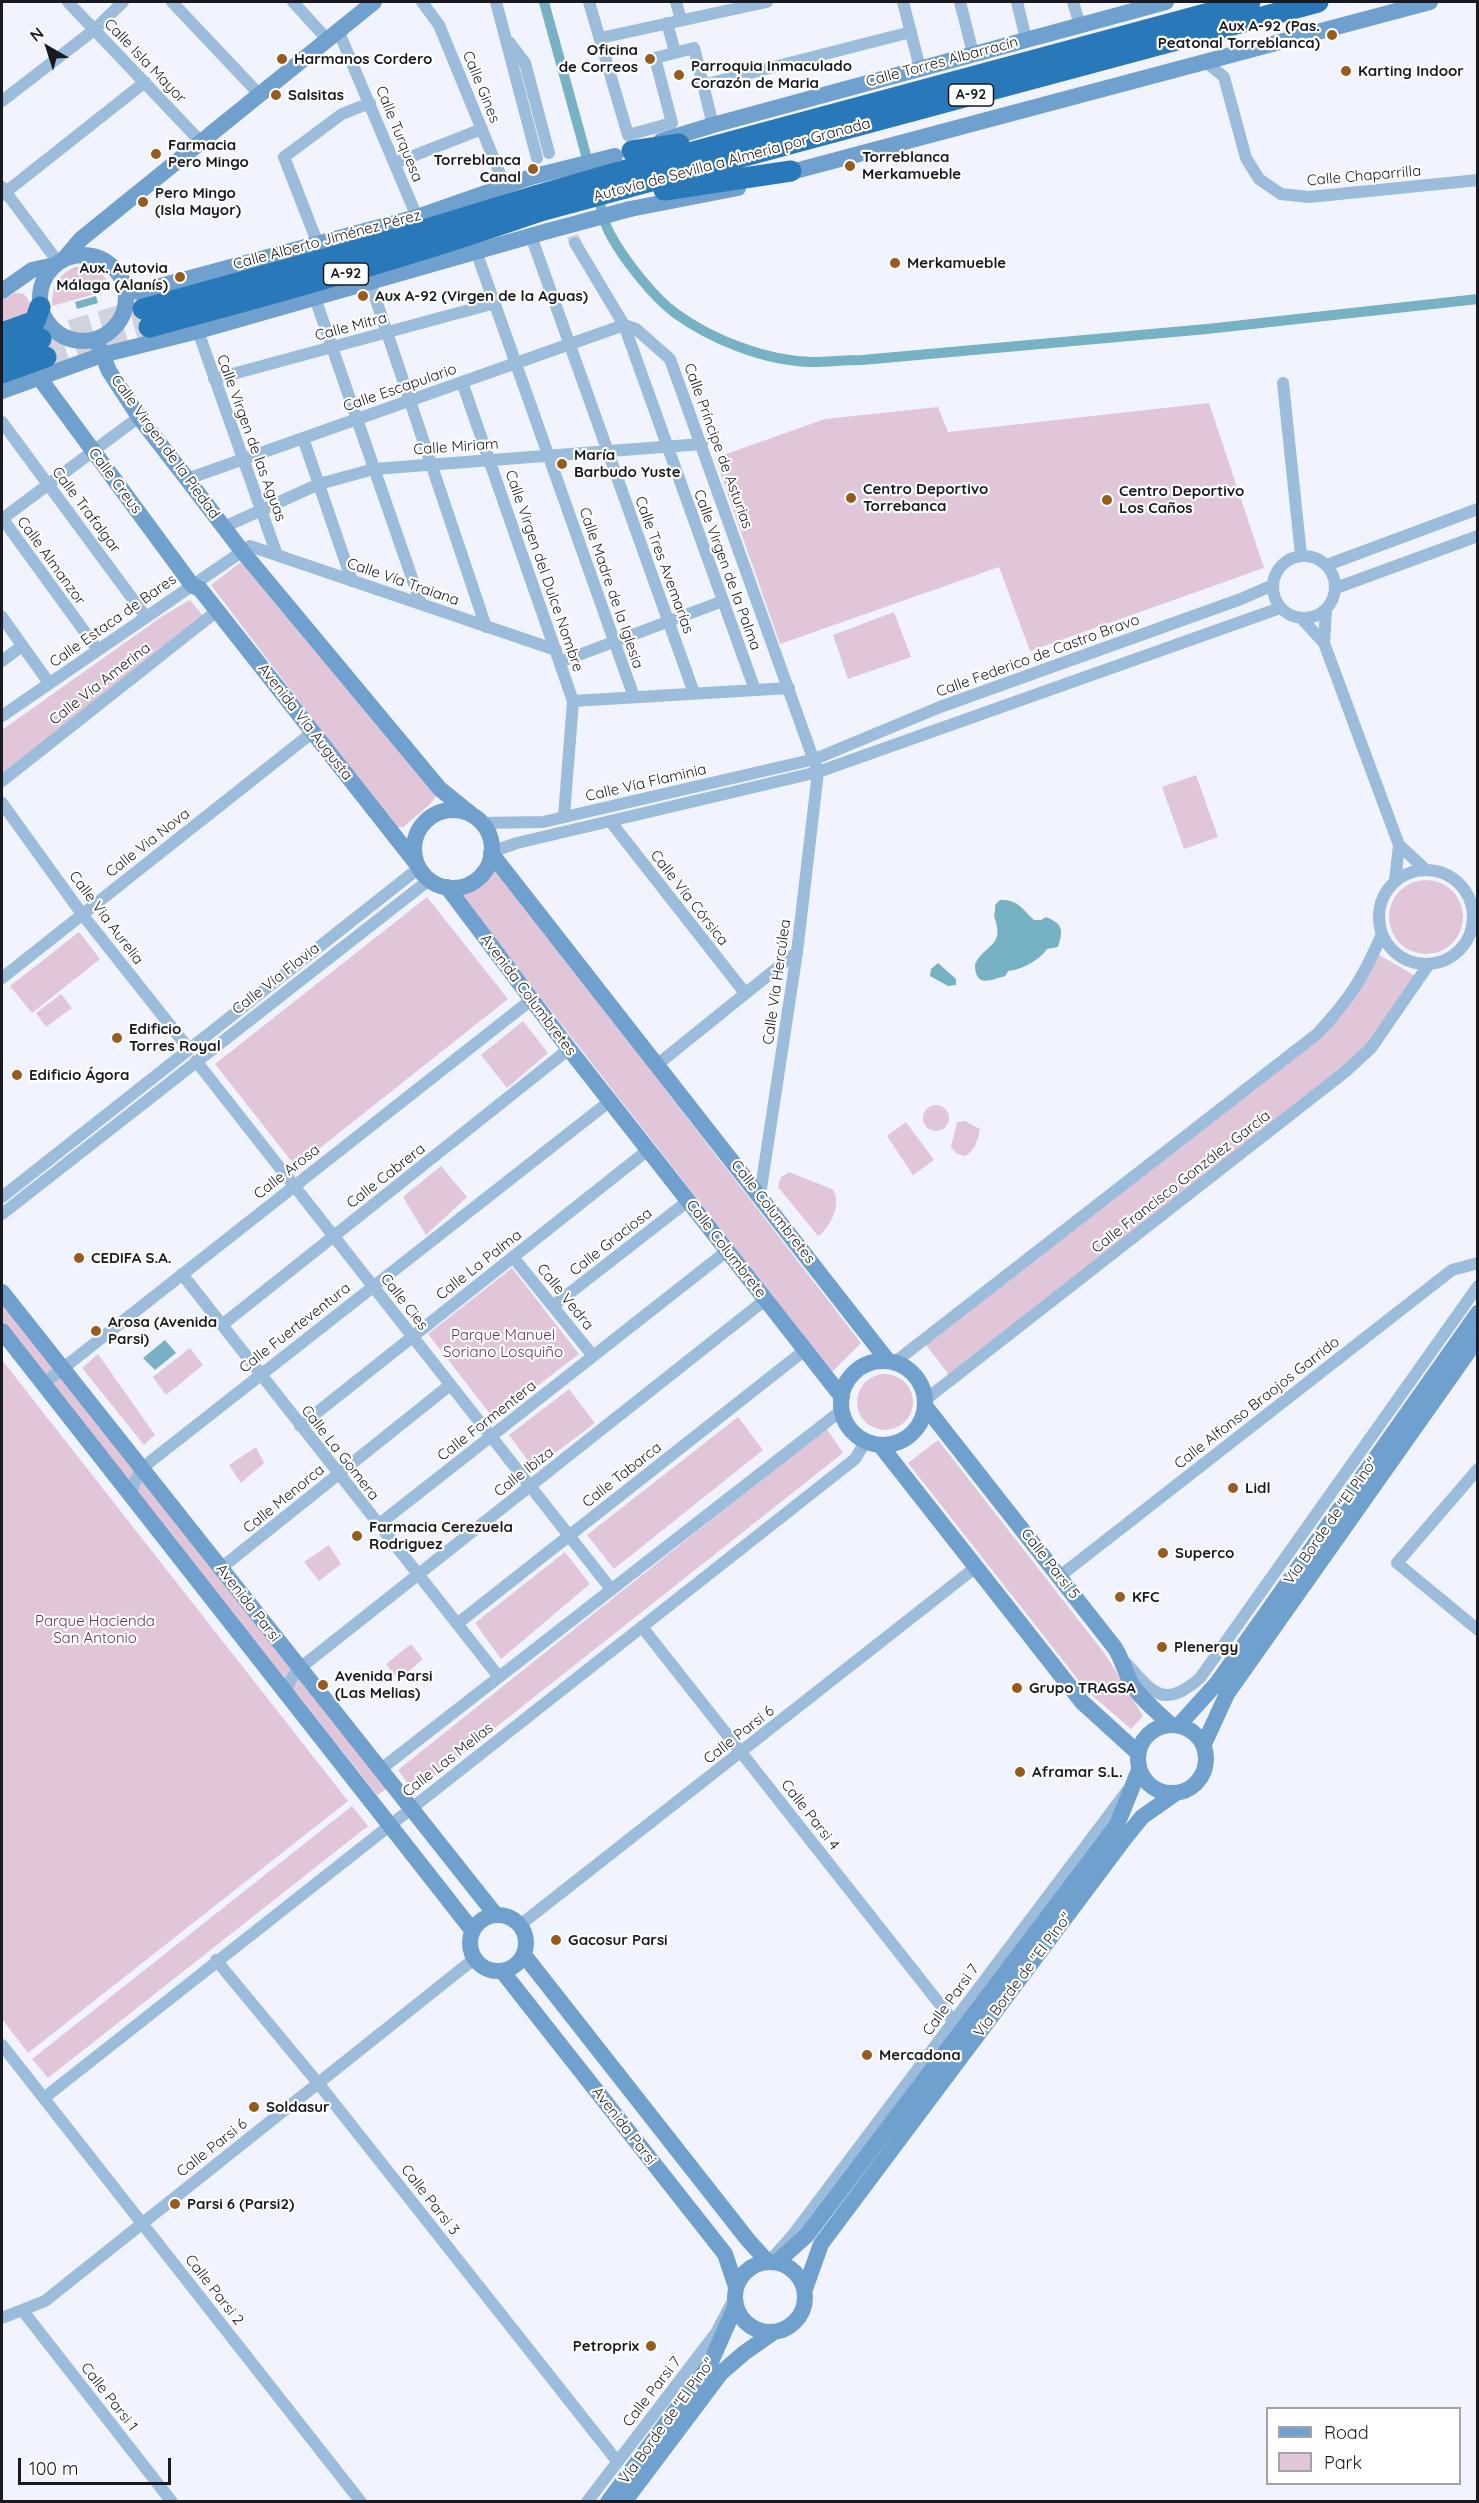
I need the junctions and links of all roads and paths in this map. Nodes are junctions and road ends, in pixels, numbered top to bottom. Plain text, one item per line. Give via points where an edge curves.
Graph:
1 (68, 2) edge
2 (123, 2) edge
3 (172, 2) edge
4 (293, 2) edge
5 (374, 2) edge
6 (422, 2) edge
7 (496, 2) edge
8 (589, 2) edge
9 (676, 2) edge
10 (767, 2) edge
11 (903, 2) edge
12 (960, 2) edge
13 (1017, 2) edge
14 (1074, 2) edge
15 (1167, 2) edge
16 (1250, 2) edge
17 (1317, 2) edge
18 (1430, 2) edge
19 (1132, 6) edge
20 (681, 20) junction
21 (667, 23) junction
22 (1080, 25) junction
23 (94, 30) junction
24 (911, 32) junction
25 (333, 34) junction
26 (600, 38) junction
27 (1026, 39) junction
28 (675, 52) junction
29 (973, 54) junction
30 (1234, 54) junction
31 (1206, 62) junction
32 (920, 68) junction
33 (1224, 77) junction
34 (145, 82) junction
35 (703, 86) junction
36 (259, 94) junction
37 (2, 101) edge
38 (370, 103) junction
39 (713, 125) junction
40 (482, 129) junction
41 (201, 142) junction
42 (543, 156) dead end
43 (624, 160) junction
44 (395, 163) junction
45 (790, 171) junction
46 (1478, 180) edge
47 (505, 186) junction
48 (3, 191) edge
49 (538, 204) junction
50 (110, 216) junction
51 (417, 217) junction
52 (531, 236) junction
53 (575, 243) tunnel mouth
54 (318, 244) junction
55 (476, 251) junction
56 (59, 262) junction
57 (111, 264) junction
58 (123, 282) junction
59 (370, 282) junction
60 (4, 289) edge
61 (315, 298) junction
62 (495, 303) junction
63 (40, 304) junction
64 (146, 318) tunnel mouth
65 (624, 325) junction
66 (198, 331) junction
67 (2, 333) edge
68 (387, 333) junction
69 (570, 344) junction
70 (99, 347) junction
71 (332, 347) junction
72 (2, 352) edge
73 (42, 357) junction
74 (515, 364) junction
75 (2, 373) edge
76 (214, 379) junction
77 (462, 382) junction
78 (1283, 383) dead end
79 (2, 391) edge
80 (410, 401) junction
81 (139, 417) junction
82 (357, 419) junction
83 (2, 422) edge
84 (303, 438) junction
85 (702, 444) junction
86 (667, 446) junction
87 (92, 451) junction
88 (607, 451) junction
89 (549, 455) junction
90 (243, 459) junction
91 (489, 459) junction
92 (431, 464) junction
93 (374, 469) junction
94 (187, 479) junction
95 (319, 484) junction
96 (48, 485) junction
97 (261, 509) junction
98 (1478, 509) edge
99 (2, 519) edge
100 (224, 527) junction
101 (1478, 536) edge
102 (242, 550) junction
103 (277, 555) junction
104 (1301, 555) junction
105 (1328, 565) junction
106 (352, 581) junction
107 (192, 585) junction
108 (1273, 585) junction
109 (1336, 588) junction
110 (723, 601) junction
111 (421, 604) junction
112 (1280, 608) junction
113 (1326, 610) junction
114 (218, 611) junction
115 (2, 617) edge
116 (146, 617) junction
117 (1301, 618) junction
118 (668, 622) junction
119 (486, 627) junction
120 (615, 642) junction
121 (1324, 643) junction
122 (22, 646) junction
123 (98, 650) junction
124 (558, 656) junction
125 (2, 661) edge
126 (49, 684) junction
127 (789, 688) junction
128 (755, 690) junction
129 (694, 693) junction
130 (634, 697) junction
131 (573, 701) junction
132 (2, 716) edge
133 (313, 732) junction
134 (815, 759) junction
135 (818, 772) junction
136 (2, 781) edge
137 (2, 803) edge
138 (564, 816) junction
139 (476, 818) junction
140 (610, 821) junction
141 (1399, 845) junction
142 (491, 853) junction
143 (421, 870) junction
144 (1426, 870) junction
145 (1395, 881) junction
146 (447, 887) junction
147 (82, 914) junction
148 (1382, 934) junction
149 (797, 952) junction
150 (1429, 964) junction
151 (2, 978) edge
152 (745, 993) junction
153 (531, 1000) junction
154 (189, 1049) junction
155 (569, 1049) junction
156 (196, 1061) junction
157 (658, 1064) junction
158 (610, 1101) junction
159 (648, 1150) junction
160 (294, 1186) junction
161 (760, 1195) junction
162 (2, 1197) edge
163 (688, 1201) junction
164 (2, 1214) edge
165 (334, 1236) junction
166 (727, 1251) junction
167 (513, 1257) junction
168 (1478, 1263) edge
169 (182, 1274) junction
170 (373, 1286) junction
171 (1478, 1286) edge
172 (2, 1292) edge
173 (765, 1300) junction
174 (553, 1306) junction
175 (1478, 1312) edge
176 (222, 1325) junction
177 (2, 1332) edge
178 (413, 1337) junction
179 (1478, 1338) edge
180 (805, 1350) junction
181 (593, 1356) junction
182 (891, 1362) junction
183 (62, 1368) junction
184 (260, 1375) junction
185 (43, 1384) junction
186 (450, 1385) junction
187 (925, 1403) junction
188 (842, 1404) junction
189 (300, 1426) junction
190 (491, 1437) junction
191 (873, 1443) junction
192 (142, 1469) junction
193 (1478, 1469) edge
194 (338, 1474) junction
195 (530, 1487) junction
196 (131, 1496) junction
197 (378, 1526) junction
198 (569, 1536) junction
199 (976, 1567) junction
200 (221, 1568) junction
201 (417, 1574) junction
202 (1060, 1576) junction
203 (611, 1589) junction
204 (457, 1624) junction
205 (642, 1627) junction
206 (1478, 1630) edge
207 (1122, 1659) junction
208 (300, 1668) junction
209 (498, 1677) junction
210 (285, 1693) junction
211 (1174, 1724) junction
212 (1204, 1744) junction
213 (741, 1752) junction
214 (381, 1769) junction
215 (1137, 1769) junction
216 (1176, 1793) junction
217 (411, 1808) junction
218 (389, 1825) junction
219 (495, 1914) junction
220 (520, 1925) junction
221 (472, 1930) junction
222 (524, 1954) junction
223 (474, 1959) junction
224 (216, 1960) junction
225 (502, 1971) junction
226 (954, 2022) junction
227 (2, 2044) edge
228 (318, 2083) junction
229 (44, 2098) junction
230 (142, 2222) junction
231 (771, 2262) junction
232 (805, 2289) junction
233 (735, 2296) junction
234 (22, 2311) junction
235 (2, 2318) edge
236 (774, 2332) junction
237 (617, 2461) junction
238 (172, 2502) edge
239 (361, 2502) edge
240 (587, 2502) edge
241 (608, 2502) edge
242 (624, 2502) edge

1 - 23 street, Calle Isla Mayor
2 - 23 street
3 - 36 street
4 - 25 street, Calle Turquesa
5 - 25 street
6 - 40 street, Calle Gines via 439,25
7 - 42 street via 505,36 525,63
8 - 26 street
9 - 20 street
10 - 20 street
11 - 24 street
12 - 29 street
13 - 27 street
14 - 22 street
15 - 19 street, Calle Torres Albarracín
16 - 43 highway, Autovía de Sevilla a Almería por Granada / A-92 via 762,133
17 - 43 highway, Autovía de Sevilla a Almería por Granada / A-92
18 - 30 street
19 - 22 street, Calle Torres Albarracín
20 - 21 street
21 - 26 street
21 - 28 street
22 - 27 street, Calle Torres Albarracín
23 - 34 street, Calle Isla Mayor
23 - 37 street
24 - 32 street
24 - 35 street
25 - 36 street
25 - 38 street, Calle Turquesa
26 - 43 street
27 - 29 street, Calle Torres Albarracín
28 - 35 street via 693,48
28 - 43 street via 655,58 672,123
29 - 32 street, Calle Torres Albarracín
30 - 31 street
30 - 33 street
31 - 33 street
31 - 45 street
32 - 39 street, Calle Torres Albarracín
33 - 46 street, Calle Chaparrilla via 1246,158 1259,179 1281,194 1309,197
34 - 41 street, Calle Isla Mayor
34 - 48 street
35 - 39 street
36 - 41 street
38 - 44 street, Calle Turquesa
38 - 54 street via 342,114 284,157
39 - 43 street, Calle Torres Albarracín
40 - 44 street
40 - 47 street, Calle Gines
41 - 50 street
43 - 45 highway via 648,193
43 - 49 highway, Autovía de Sevilla a Almería por Granada / A-92, bridge
44 - 51 street, Calle Turquesa
45 - 49 street, bridge via 729,190 630,208
47 - 49 street, Calle Alberto Jiménez Pérez
47 - 51 street, Calle Alberto Jiménez Pérez
48 - 56 street
49 - 52 street
49 - 64 highway, Autovía de Sevilla a Almería por Granada / A-92 via 375,245
50 - 56 street
50 - 57 street via 101,229 99,241 102,254
51 - 54 street, Calle Alberto Jiménez Pérez
52 - 55 street
52 - 69 street, Calle Tres Avemarías
53 - 65 street, Calle Príncipe de Asturias
54 - 58 street, Calle Alberto Jiménez Pérez via 138,292
55 - 59 street
55 - 62 street, Calle Madre de la Iglesia
56 - 57 street via 85,254
56 - 60 street via 32,270
56 - 63 street via 43,282
57 - 58 street
58 - 70 street via 123,314
59 - 61 street
59 - 68 street
60 - 63 street via 16,284 28,286 36,292
61 - 66 street
61 - 71 street
62 - 68 street, Calle Mitra
62 - 74 street, Calle Madre de la Iglesia
63 - 67 highway via 35,321
63 - 70 street via 49,325 63,336
65 - 69 street, Calle Escapulario
65 - 85 street, Calle Príncipe de Asturias via 636,329 670,359
65 - 86 street, Calle Virgen de la Palma
66 - 70 street
66 - 76 street, Calle Virgen de las Aguas
68 - 71 street, Calle Mitra
68 - 80 street
69 - 74 street, Calle Escapulario
69 - 88 street, Calle Tres Avemarías
70 - 73 street
70 - 81 street, Calle Virgen de la Piedad via 109,371
71 - 76 street, Calle Mitra
71 - 82 street
72 - 73 highway
73 - 75 highway
73 - 79 street
73 - 87 street, Calle Creus
74 - 77 street, Calle Escapulario
74 - 89 street, Calle Madre de la Iglesia
76 - 90 street, Calle Virgen de las Aguas
77 - 80 street, Calle Escapulario
77 - 91 street, Calle Virgen del Dulce Nombre
78 - 104 street
80 - 82 street, Calle Escapulario
80 - 92 street
81 - 87 street
81 - 94 street, Calle Virgen de la Piedad
82 - 84 street, Calle Escapulario
82 - 93 street
83 - 96 street, Calle Trafalgar
84 - 90 street, Calle Escapulario
84 - 95 street
85 - 86 street, Calle Miriam
85 - 127 street, Calle Príncipe de Asturias
86 - 88 street, Calle Miriam
86 - 110 street, Calle Virgen de la Palma
87 - 96 street
87 - 107 street, Calle Creus
88 - 89 street, Calle Miriam
88 - 118 street, Calle Tres Avemarías
89 - 91 street, Calle Miriam
89 - 120 street, Calle Madre de la Iglesia
90 - 94 street, Calle Escapulario
90 - 97 street, Calle Virgen de las Aguas
91 - 92 street, Calle Miriam
91 - 124 street, Calle Virgen del Dulce Nombre
92 - 93 street, Calle Miriam
92 - 119 street
93 - 95 street, Calle Miriam
93 - 111 street
94 - 100 street, Calle Virgen de la Piedad
95 - 97 street, Calle Miriam
95 - 106 street
96 - 99 street
96 - 116 street, Calle Trafalgar
97 - 100 street, Calle Miriam
97 - 103 street, Calle Virgen de las Aguas
98 - 105 street
99 - 123 street, Calle Almanzor
100 - 102 street, Calle Virgen de la Piedad
101 - 109 street
102 - 103 street, Calle Vía Traiana via 250,546
102 - 107 street, Calle Estaca de Bares
102 - 139 street via 440,789
103 - 106 street, Calle Vía Traiana
104 - 105 street
104 - 108 street via 1279,568
105 - 109 street
106 - 111 street, Calle Vía Traiana
107 - 114 street, Avenida Vía Augusta
107 - 116 street, Calle Estaca de Bares
108 - 112 street
108 - 134 street, Calle Federico de Castro Bravo via 940,707
109 - 113 street
110 - 118 street
110 - 128 street, Calle Virgen de la Palma
111 - 119 street, Calle Vía Traiana
112 - 117 street
112 - 135 street, Calle Vía Flaminia
113 - 117 street via 1315,617
113 - 121 street
114 - 133 street, Avenida Vía Augusta
114 - 136 street, Calle Vía Amerina
115 - 122 street
116 - 123 street, Calle Estaca de Bares
117 - 121 street
118 - 120 street
118 - 129 street, Calle Tres Avemarías
119 - 124 street, Calle Vía Traiana
120 - 124 street
120 - 130 street, Calle Madre de la Iglesia
121 - 141 street
122 - 125 street
122 - 126 street
123 - 126 street, Calle Estaca de Bares
124 - 131 street, Calle Virgen del Dulce Nombre
126 - 132 street, Calle Estaca de Bares
127 - 128 street
127 - 134 street, Calle Príncipe de Asturias
128 - 129 street
129 - 130 street
130 - 131 street
131 - 138 street
133 - 143 street, Avenida Vía Augusta
133 - 147 street, Calle Via Nova
134 - 135 street, Calle Vía Hercúlea
134 - 138 street, Calle Vía Flaminia
135 - 140 street, Calle Vía Flaminia
135 - 149 street, Calle Vía Hercúlea
137 - 147 street, Calle Via Aurelia
138 - 139 street, Calle Vía Flaminia via 543,822
139 - 142 street via 490,837
139 - 143 street via 448,810 427,820 415,840
140 - 142 street, Calle Vía Flaminia
140 - 152 street, Calle Vía Córsica
141 - 144 street
141 - 145 street
142 - 146 street via 488,865 471,883
142 - 157 street
143 - 146 street
143 - 154 street, Calle Vía Flavia
143 - 156 street, Calle Vía Flavia
144 - 145 street
144 - 150 street via 1449,876 1460,885 1473,912 1472,927 1457,952
145 - 148 street via 1379,909
146 - 153 street, Avenida Columbretes
147 - 151 street, Calle Via Nova
147 - 154 street, Calle Via Aurelia
148 - 150 street via 1401,957
148 - 182 street via 1365,973 1343,1006 1317,1034
149 - 152 street
149 - 161 street, Calle Vía Hercúlea
150 - 187 street, Calle Francisco González García via 1371,1048 1345,1072
152 - 157 street
153 - 155 street, Avenida Columbretes
153 - 160 street, Calle Arosa
154 - 162 street, Calle Vía Flavia
155 - 158 street, Avenida Columbretes
155 - 165 street, Calle Cabrera
156 - 160 street, Calle Cies
156 - 164 street, Calle Vía Flavia
157 - 161 street, Calle Columbretes
158 - 159 street, Calle Columbrete
158 - 170 street, Calle Fuerteventura
159 - 163 street, Calle Columbrete
159 - 167 street, Calle La Palma
160 - 165 street, Calle Cies
160 - 169 street, Calle Arosa
161 - 182 street, Calle Columbretes
163 - 166 street, Calle Columbrete
163 - 174 street, Calle Graciosa
165 - 170 street, Calle Cies
165 - 176 street, Calle Cabrera
166 - 173 street, Calle Columbrete
166 - 181 street, Calle Formentera
167 - 174 street, Calle Vedra
167 - 178 street, Calle La Palma
168 - 202 street, Calle Alfonso Braojos Garrido via 1452,1270
169 - 176 street, Calle La Gomera
169 - 183 street, Calle Arosa
170 - 178 street, Calle Cies
170 - 184 street, Calle Fuerteventura
171 - 207 street via 1200,1678 1184,1692 1166,1696 1149,1689
172 - 183 street, Avenida Parsi
173 - 180 street, Calle Columbrete
173 - 195 street, Calle Ibiza
174 - 181 street, Calle Vedra
175 - 211 street, Vía Borde de "El Pino" via 1217,1683
176 - 184 street, Calle La Gomera
177 - 185 street, Avenida Parsi
178 - 186 street, Calle Cies
178 - 189 street, Calle La Palma
179 - 212 street, Vía Borde de "El Pino" via 1227,1694
180 - 188 street, Calle Columbrete
180 - 198 street, Calle Tabarca
181 - 190 street, Calle Formentera
182 - 187 street via 916,1376
182 - 188 street via 875,1362 853,1374
183 - 185 street, Calle Arosa
183 - 192 street, Avenida Parsi
184 - 189 street, Calle La Gomera
184 - 192 street, Calle Fuerteventura
185 - 196 street, Avenida Parsi
186 - 190 street, Calle Cies
186 - 194 street, Calle Menorca
187 - 191 street via 921,1422 913,1432 898,1442
187 - 202 street, Calle Parsi 5
188 - 191 street via 846,1423
188 - 203 street
189 - 194 street, Calle La Gomera
190 - 195 street, Calle Cies
190 - 197 street, Calle Formentera
191 - 199 street
191 - 205 street, Calle Las Melias
192 - 196 street
192 - 200 street, Avenida Parsi
193 - 206 street via 1397,1563
194 - 197 street, Calle La Gomera
194 - 200 street, Calle Menorca
195 - 198 street, Calle Cies
195 - 201 street, Calle Ibiza
196 - 210 street, Avenida Parsi
197 - 201 street, Calle La Gomera
198 - 203 street, Calle Cies
198 - 204 street, Calle Tabarca
199 - 213 street, Calle Parsi 6
199 - 215 street
200 - 208 street, Avenida Parsi
201 - 204 street, Calle La Gomera
201 - 208 street, Calle Ibiza
202 - 207 street, Calle Parsi 5
203 - 209 street
204 - 209 street, Calle La Gomera
205 - 213 street, Calle Parsi 4
205 - 217 street, Calle Las Melias
207 - 211 street, Calle Parsi 5 via 1142,1698
208 - 210 street
208 - 214 street, Avenida Parsi
209 - 214 street
210 - 218 street, Avenida Parsi
211 - 212 street via 1198,1735
211 - 215 street via 1149,1733 1142,1742
212 - 216 street via 1207,1755 1202,1776
213 - 220 street, Calle Parsi 6
213 - 226 street, Calle Parsi 4
214 - 217 street, Avenida Parsi
215 - 216 street via 1153,1788
215 - 226 street, Calle Parsi 7
215 - 231 street, Vía Borde de "El Pino" via 1117,1825 807,2235
216 - 232 street, Vía Borde de "El Pino" via 1142,1817 821,2244
217 - 218 street, Calle Las Melias
217 - 219 street, Avenida Parsi
218 - 221 street, Avenida Parsi
218 - 224 street, Calle Las Melias
219 - 220 street
219 - 221 street via 478,1922
220 - 222 street via 526,1939
221 - 223 street via 469,1945
222 - 225 street via 511,1968
222 - 231 street, Avenida Parsi via 748,2240
223 - 225 street via 487,1969
223 - 228 street, Calle Parsi 6
224 - 228 street, Calle Parsi 3
224 - 229 street, Calle Las Melias
225 - 233 street, Avenida Parsi via 725,2254
226 - 231 street, Calle Parsi 7
227 - 229 street, Calle Parsi 2
228 - 230 street, Calle Parsi 6
228 - 237 street, Calle Parsi 3
229 - 230 street, Calle Parsi 2
230 - 234 street, Calle Parsi 6 via 45,2301
230 - 239 street, Calle Parsi 2
231 - 232 street via 795,2271
231 - 233 street via 748,2269
232 - 236 street via 806,2301 795,2322
233 - 236 street via 746,2323 764,2332
233 - 237 street, Calle Parsi 7 via 716,2333
233 - 241 street, Vía Borde de "El Pino" via 710,2364
234 - 235 street, Calle Parsi 6
234 - 238 street, Calle Parsi 1
236 - 242 street, Vía Borde de "El Pino" via 721,2373
237 - 240 street, Calle Parsi 7

